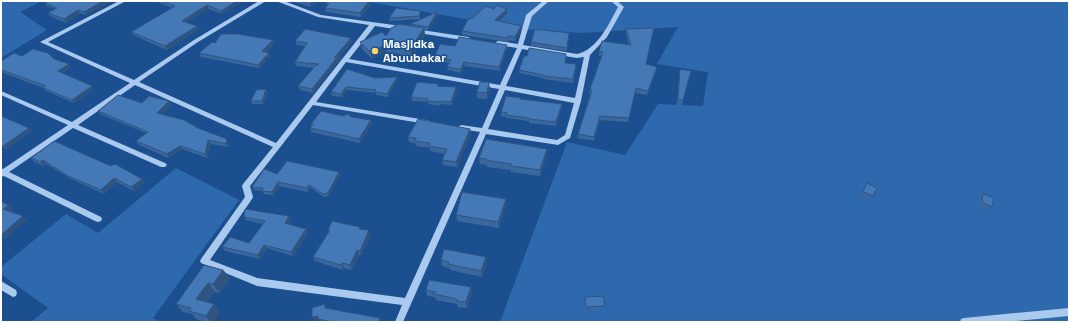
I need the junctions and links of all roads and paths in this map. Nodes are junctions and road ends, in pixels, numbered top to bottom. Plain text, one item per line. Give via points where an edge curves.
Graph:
1 (123, 1) edge
2 (264, 1) edge
3 (279, 1) edge
4 (546, 1) edge
5 (614, 1) edge
6 (373, 24) junction
7 (404, 29) edge
8 (412, 30) edge
9 (473, 40) edge
10 (489, 42) edge
11 (520, 47) junction
12 (587, 54) junction
13 (345, 60) junction
14 (135, 83) junction
15 (502, 88) junction
16 (1, 92) edge
17 (578, 101) junction
18 (311, 103) junction
19 (437, 123) edge
20 (73, 125) junction
21 (453, 126) edge
22 (484, 131) junction
23 (277, 146) junction
24 (163, 165) dead end
25 (2, 172) edge
26 (98, 219) dead end
27 (1, 285) edge
28 (13, 293) dead end
29 (408, 302) junction
30 (1069, 312) edge
31 (399, 322) edge
32 (964, 322) edge

1 - 14 street via 43,42
2 - 14 street via 196,41
3 - 6 street via 320,16
4 - 11 street via 529,16
5 - 12 street via 621,7 605,36
6 - 7 street
6 - 13 street
8 - 9 street
10 - 11 street
11 - 12 street via 577,56
11 - 15 street
12 - 17 street
13 - 15 street
13 - 18 street
14 - 20 street
14 - 23 street
15 - 17 street
15 - 22 street
16 - 20 street
17 - 22 street via 568,136 558,143
18 - 19 street
18 - 23 street
20 - 24 street
20 - 25 street
21 - 22 street
22 - 29 street
23 - 29 street via 246,186 249,197 204,261 257,282
25 - 26 street
27 - 28 street
29 - 31 street
30 - 32 street

